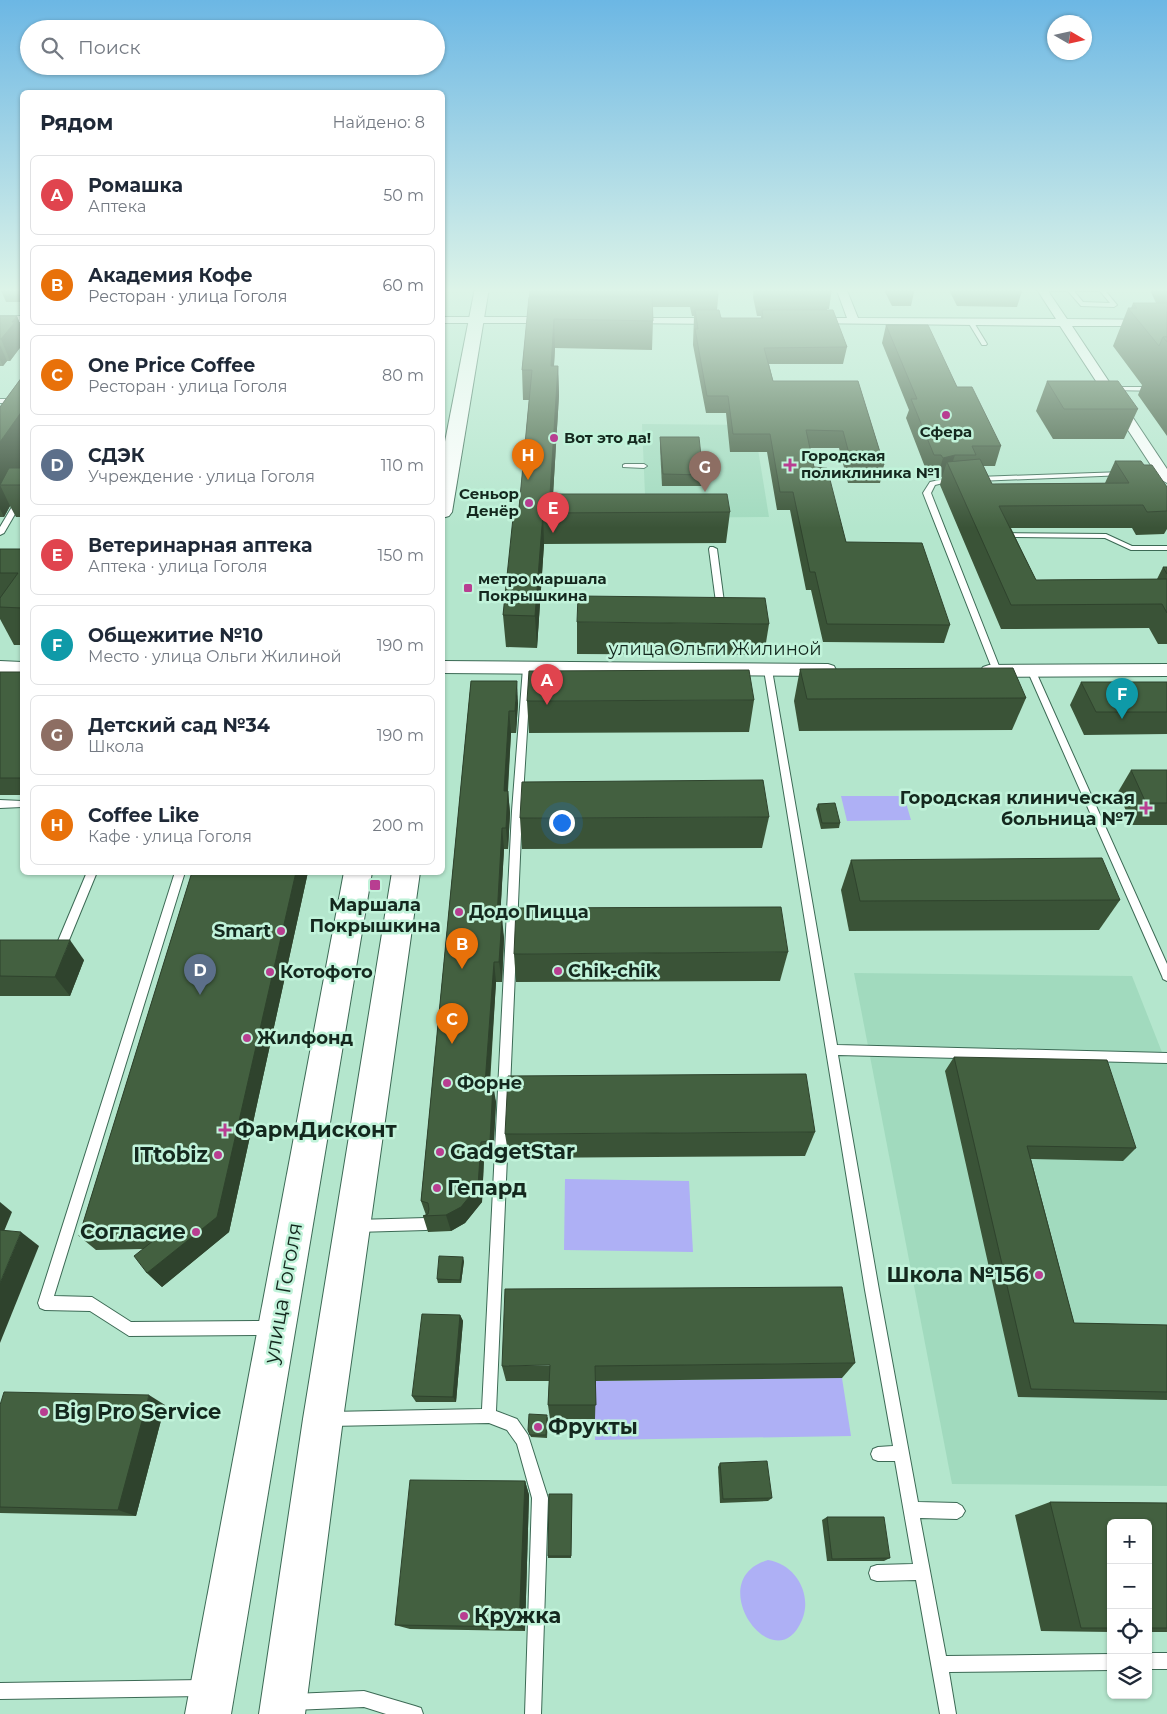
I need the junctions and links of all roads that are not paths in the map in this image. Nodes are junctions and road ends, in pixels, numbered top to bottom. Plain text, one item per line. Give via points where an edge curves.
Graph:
1 (467, 368) edge
2 (1095, 368) edge
3 (1109, 389) junction
4 (1167, 389) edge
5 (626, 466) dead end
6 (644, 466) dead end
7 (1130, 474) edge
8 (1162, 475) edge
9 (445, 495) edge
10 (20, 500) edge
11 (0, 533) edge
12 (713, 548) dead end
13 (1167, 548) edge
14 (1014, 552) edge
15 (722, 622) edge
16 (0, 667) edge
17 (20, 667) edge
18 (445, 667) edge
19 (526, 668) junction
20 (768, 670) junction
21 (842, 670) edge
22 (1167, 670) edge
23 (968, 671) edge
24 (997, 672) junction
25 (1032, 672) junction
26 (0, 804) edge
27 (20, 804) edge
28 (91, 875) edge
29 (179, 875) edge
30 (357, 875) edge
31 (406, 875) edge
32 (44, 945) edge
33 (1167, 976) edge
34 (833, 1050) junction
35 (1167, 1058) edge
36 (426, 1224) edge
37 (353, 1226) junction
38 (276, 1328) junction
39 (489, 1416) junction
40 (323, 1419) junction
41 (902, 1453) junction
42 (878, 1454) dead end
43 (912, 1510) junction
44 (957, 1511) dead end
45 (923, 1572) junction
46 (877, 1573) dead end
47 (1152, 1661) edge
48 (1167, 1661) edge
49 (1107, 1662) edge
50 (940, 1664) junction
51 (0, 1691) edge
52 (210, 1701) edge
53 (283, 1708) edge
54 (415, 1714) edge
55 (533, 1714) edge
56 (948, 1714) edge

1 - 9 main road
2 - 3 street
3 - 4 lane
3 - 8 street
5 - 6 lane
7 - 24 lane via 949,479 932,483 928,492
10 - 11 lane
12 - 15 lane
13 - 14 lane via 1131,548 1106,536 1006,535
16 - 17 street
18 - 19 street, улица Ольги Жилиной
19 - 20 street, улица Ольги Жилиной
19 - 39 lane
20 - 21 street, улица Ольги Жилиной
20 - 34 lane via 791,831
22 - 25 street
23 - 24 street
24 - 25 street
25 - 33 lane
26 - 27 lane
28 - 32 lane via 62,945
29 - 38 lane via 45,1303 92,1304 129,1329
30 - 38 main road, улица Гоголя
31 - 37 main road
34 - 35 lane
34 - 41 lane
36 - 37 lane
37 - 40 main road
38 - 52 main road, улица Гоголя
39 - 40 lane
39 - 55 lane via 512,1424 523,1440 540,1498
40 - 53 main road
41 - 42 lane
41 - 43 lane
43 - 44 lane
43 - 45 lane
45 - 46 lane
45 - 50 lane
47 - 48 lane
49 - 50 lane
50 - 56 lane
51 - 52 lane
53 - 54 lane via 364,1699

